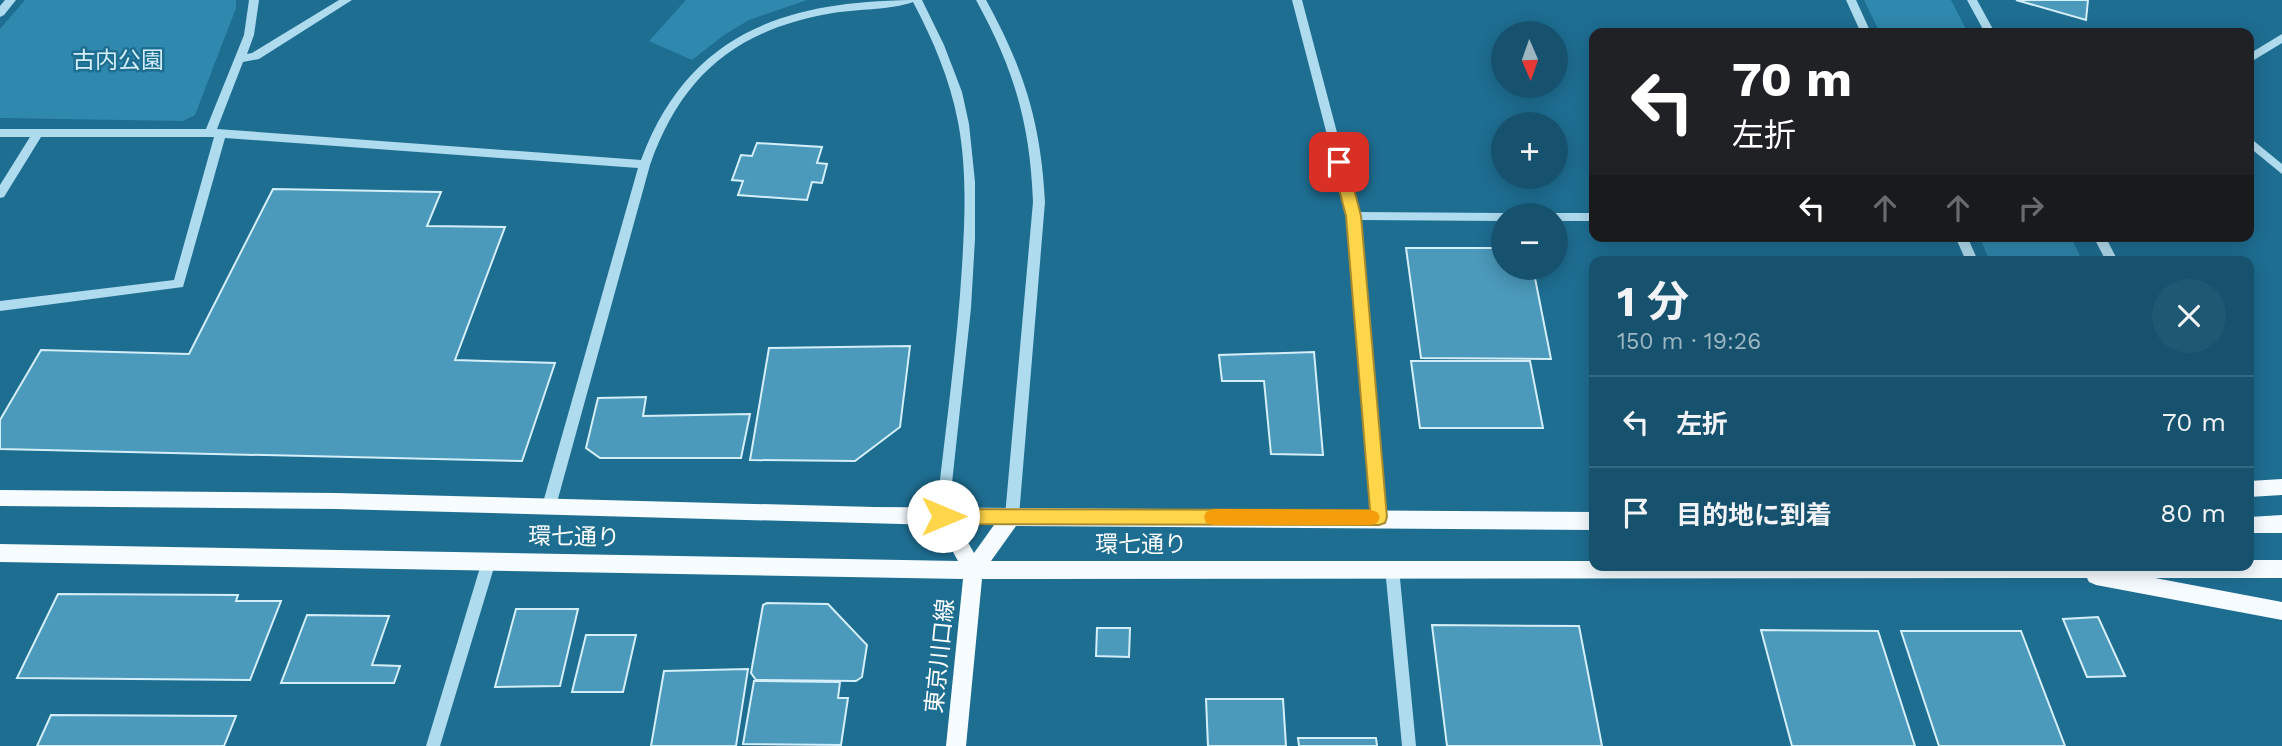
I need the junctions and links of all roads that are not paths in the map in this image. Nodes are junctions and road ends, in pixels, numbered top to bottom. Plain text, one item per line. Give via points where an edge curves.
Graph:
1 (11, 0) edge
2 (254, 0) edge
3 (347, 0) edge
4 (909, 0) edge
5 (917, 0) edge
6 (981, 0) edge
7 (1297, 0) edge
8 (1851, 0) edge
9 (1972, 0) edge
10 (0, 13) edge
11 (1864, 28) edge
12 (1987, 28) edge
13 (2282, 38) edge
14 (2254, 56) edge
15 (240, 58) junction
16 (0, 133) edge
17 (38, 133) junction
18 (215, 133) junction
19 (2254, 145) edge
20 (645, 164) junction
21 (2282, 170) edge
22 (0, 194) edge
23 (1354, 216) junction
24 (1491, 216) edge
25 (1568, 217) edge
26 (1589, 217) edge
27 (0, 306) edge
28 (2282, 487) edge
29 (2254, 489) edge
30 (0, 498) edge
31 (550, 506) junction
32 (943, 516) junction
33 (1012, 516) junction
34 (1379, 517) junction
35 (1589, 521) edge
36 (2282, 524) edge
37 (2254, 525) edge
38 (0, 553) edge
39 (489, 561) junction
40 (1392, 568) junction
41 (1589, 568) edge
42 (2254, 569) edge
43 (2282, 569) edge
44 (973, 570) junction
45 (2065, 571) edge
46 (2282, 611) edge
47 (433, 746) edge
48 (956, 746) edge
49 (1409, 746) edge

1 - 10 street
2 - 15 street
3 - 15 street via 255,56
4 - 20 street via 798,14 732,45 709,62 676,100
5 - 32 street via 952,77 970,164 964,323
6 - 33 street via 1018,74 1038,165 1037,226
7 - 23 street
8 - 11 street
9 - 12 street
13 - 14 street
15 - 18 street
16 - 17 street
17 - 18 street
17 - 22 street
18 - 20 street
18 - 27 street via 178,284
19 - 21 street
20 - 31 street
23 - 24 street
23 - 34 street
25 - 26 street
28 - 29 main road
30 - 31 main road, 環七通り
31 - 32 main road, 環七通り
32 - 33 main road, 環七通り
32 - 44 main road, 東京川口線
33 - 34 main road, 環七通り
33 - 44 main road, 東京川口線
34 - 35 main road, 環七通り
36 - 37 main road
38 - 39 main road, 環七通り
39 - 44 main road, 環七通り
39 - 47 street
40 - 41 main road, 環七通り
40 - 44 main road, 環七通り
40 - 49 street
42 - 43 main road, 環七通り
44 - 48 main road, 東京川口線
45 - 46 main road

